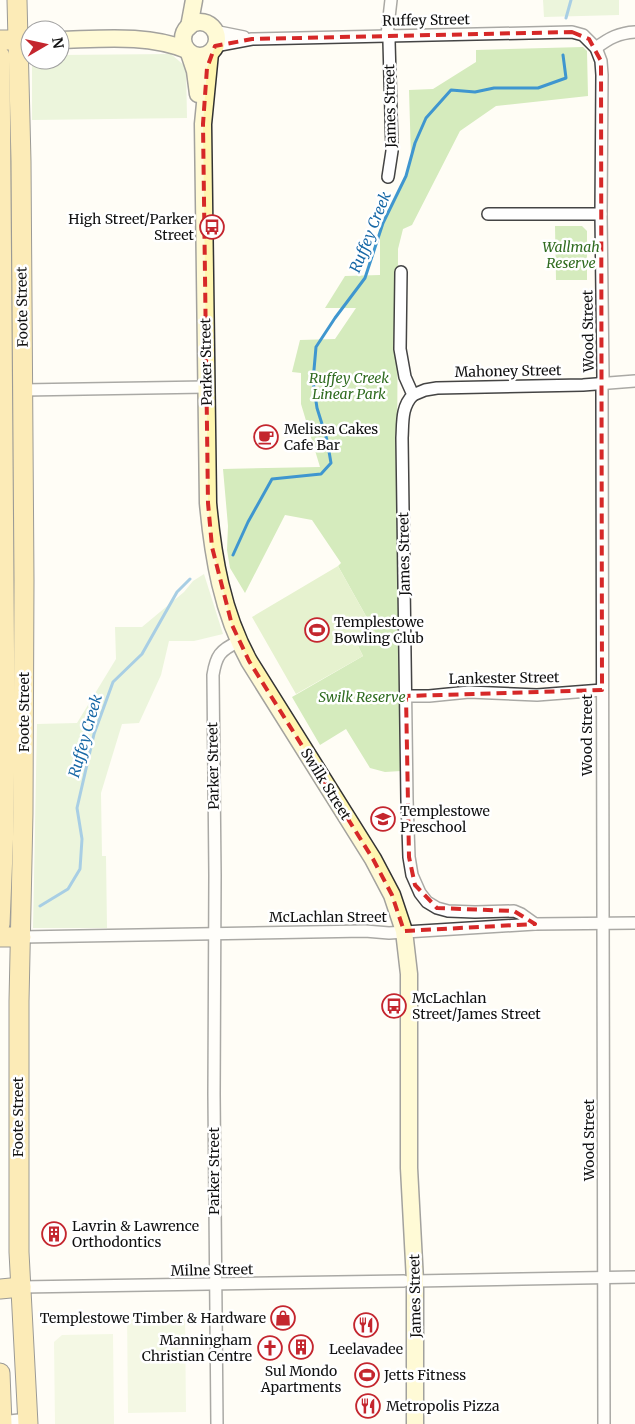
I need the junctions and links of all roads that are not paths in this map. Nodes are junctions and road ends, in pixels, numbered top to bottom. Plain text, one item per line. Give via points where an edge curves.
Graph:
1 (17, 0) edge
2 (194, 0) edge
3 (204, 0) edge
4 (391, 0) edge
5 (188, 28) junction
6 (635, 32) edge
7 (391, 35) junction
8 (211, 38) junction
9 (140, 39) junction
10 (16, 40) edge
11 (70, 40) edge
12 (596, 48) junction
13 (188, 51) junction
14 (0, 56) edge
15 (203, 124) junction
16 (388, 177) dead end
17 (488, 214) dead end
18 (601, 214) junction
19 (401, 272) dead end
20 (2, 355) edge
21 (635, 381) edge
22 (602, 382) junction
23 (206, 387) junction
24 (23, 390) junction
25 (413, 395) junction
26 (2, 580) edge
27 (24, 580) junction
28 (238, 642) junction
29 (602, 690) junction
30 (406, 696) junction
31 (635, 922) edge
32 (603, 923) junction
33 (0, 924) edge
34 (535, 924) junction
35 (404, 931) junction
36 (215, 933) junction
37 (0, 937) edge
38 (21, 937) junction
39 (603, 1277) junction
40 (635, 1277) edge
41 (410, 1281) junction
42 (215, 1285) junction
43 (21, 1288) junction
44 (0, 1289) edge
45 (0, 1373) edge
46 (1, 1416) edge
47 (28, 1422) edge
48 (410, 1422) edge
49 (217, 1424) edge
50 (604, 1424) edge

1 - 10 main road, Foote Street
2 - 5 main road
3 - 8 main road, Parker Street
4 - 7 street, James Street
5 - 8 main road via 197,23
5 - 9 main road
5 - 13 main road via 183,42
6 - 12 street via 617,34
7 - 8 street, Ruffey Street
7 - 12 street, Ruffey Street via 572,32 583,35
7 - 16 street, James Street via 392,151
8 - 13 main road via 200,56
8 - 15 main road, Parker Street
9 - 11 main road
9 - 13 main road via 168,43
10 - 24 main road, Foote Street
12 - 18 street, Wood Street via 601,61 603,94
13 - 15 main road, Parker Street via 195,71
14 - 20 main road, Foote Street
15 - 23 main road, Parker Street
17 - 18 street
18 - 22 street, Wood Street
19 - 25 street via 400,349 405,377
20 - 26 main road, Foote Street
21 - 22 street, Mahoney Street
22 - 25 street, Mahoney Street via 437,388
22 - 29 street, Wood Street
23 - 24 street
23 - 28 main road, Parker Street via 212,547
24 - 27 main road, Foote Street
25 - 30 street, James Street via 403,419
26 - 27 street
26 - 33 main road, Foote Street via 4,827
27 - 38 main road, Foote Street
28 - 35 main road, Swilk Street via 373,859 392,895
28 - 36 street, Parker Street via 224,648 215,661 213,675
29 - 30 street, Lankester Street via 537,695 469,692
29 - 32 street, Wood Street
30 - 34 street, James Street via 409,857 417,889 427,902 437,908 448,911 514,911
31 - 32 street, McLachlan Street
32 - 34 street, McLachlan Street
32 - 39 street, Wood Street
34 - 35 street, McLachlan Street
35 - 36 street, McLachlan Street
35 - 41 main road, James Street via 409,974
36 - 38 street, McLachlan Street
36 - 42 street, Parker Street
37 - 38 main road
38 - 43 main road, Foote Street via 18,1142
39 - 40 street, Milne Street
39 - 41 street, Milne Street
39 - 50 street, Wood Street
41 - 42 street, Milne Street
41 - 48 main road, James Street
42 - 43 street, Milne Street
42 - 49 street, Parker Street
43 - 44 main road
43 - 47 main road, Foote Street
45 - 46 main road
46 - 47 street

